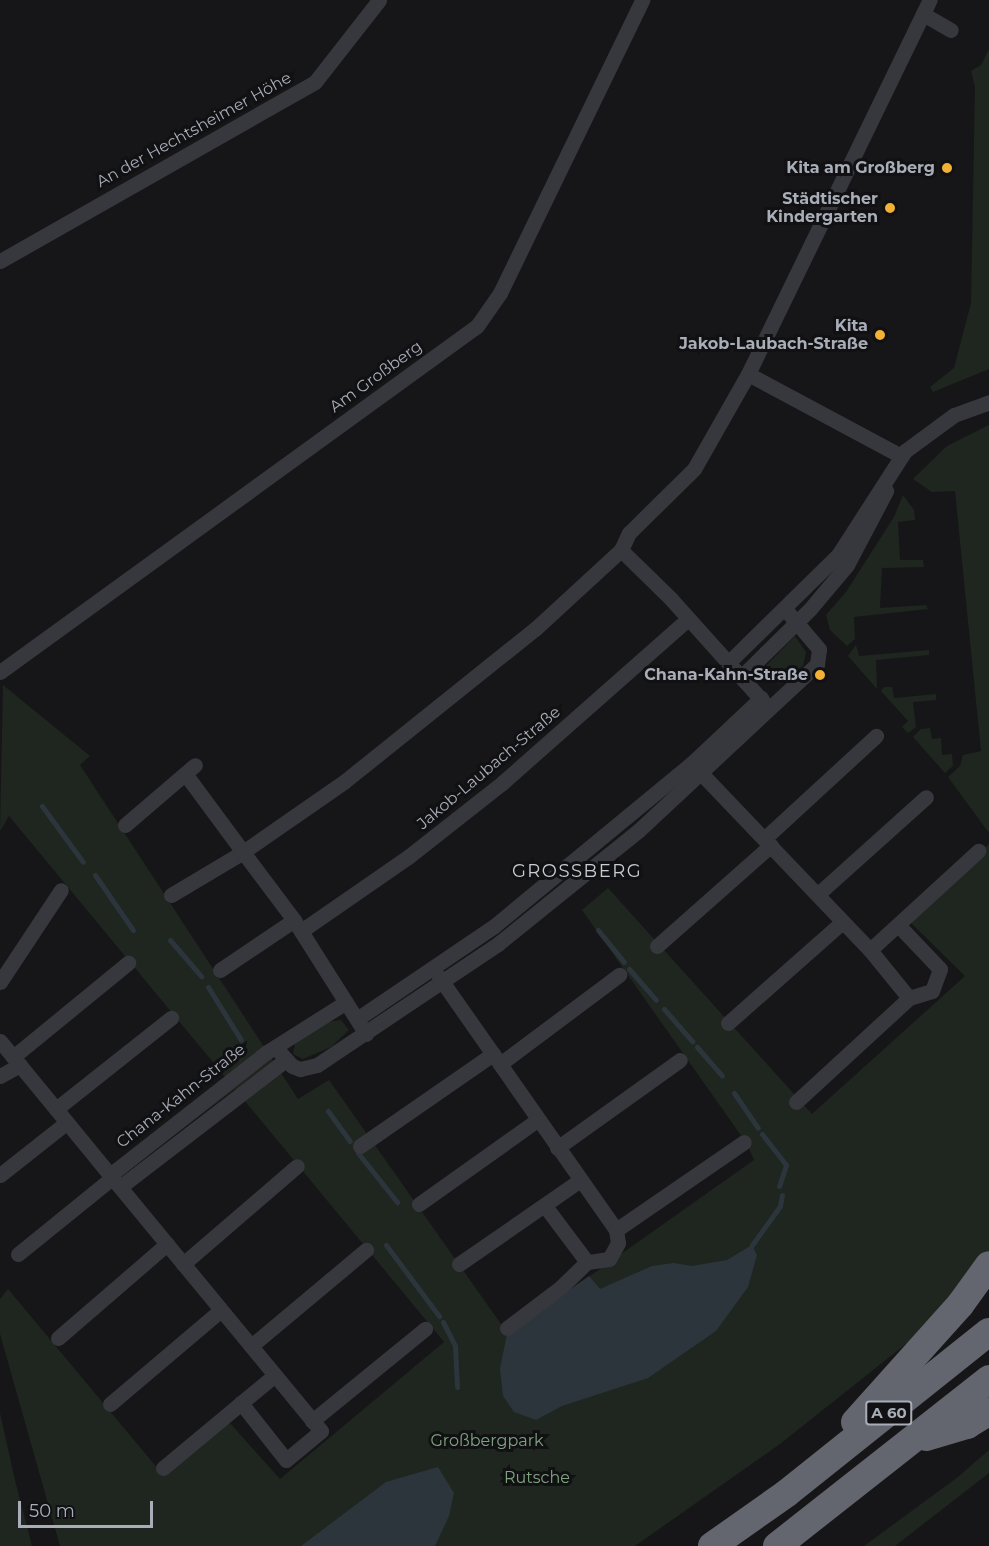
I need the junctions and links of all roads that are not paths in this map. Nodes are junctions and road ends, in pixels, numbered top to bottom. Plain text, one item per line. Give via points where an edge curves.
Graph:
1 (379, 0) edge
2 (642, 0) edge
3 (927, 7) edge
4 (951, 30) dead end
5 (0, 261) edge
6 (748, 374) junction
7 (989, 402) edge
8 (901, 456) junction
9 (890, 474) junction
10 (621, 550) junction
11 (785, 609) junction
12 (688, 619) junction
13 (797, 622) junction
14 (729, 663) junction
15 (0, 672) edge
16 (742, 676) junction
17 (765, 704) junction
18 (876, 736) dead end
19 (697, 769) junction
20 (926, 797) dead end
21 (125, 825) dead end
22 (768, 841) junction
23 (978, 851) dead end
24 (243, 852) junction
25 (565, 866) junction
26 (578, 882) junction
27 (61, 890) dead end
28 (818, 894) junction
29 (171, 895) dead end
30 (842, 922) junction
31 (297, 926) junction
32 (899, 926) junction
33 (657, 946) dead end
34 (870, 950) junction
35 (128, 963) dead end
36 (433, 969) junction
37 (220, 970) dead end
38 (619, 975) dead end
39 (0, 982) edge
40 (443, 983) junction
41 (909, 998) junction
42 (346, 1002) junction
43 (171, 1018) dead end
44 (357, 1018) junction
45 (728, 1023) dead end
46 (366, 1034) junction
47 (0, 1041) edge
48 (275, 1047) junction
49 (496, 1059) junction
50 (680, 1059) dead end
51 (17, 1061) junction
52 (284, 1061) junction
53 (0, 1076) edge
54 (796, 1102) dead end
55 (56, 1109) junction
56 (537, 1120) junction
57 (67, 1122) junction
58 (744, 1143) dead end
59 (360, 1146) dead end
60 (557, 1148) junction
61 (297, 1166) dead end
62 (0, 1175) edge
63 (114, 1180) junction
64 (579, 1181) junction
65 (419, 1204) dead end
66 (545, 1206) junction
67 (615, 1230) junction
68 (167, 1244) junction
69 (366, 1251) dead end
70 (18, 1254) dead end
71 (587, 1262) junction
72 (183, 1264) junction
73 (459, 1264) dead end
74 (989, 1265) edge
75 (221, 1310) junction
76 (507, 1328) dead end
77 (425, 1329) dead end
78 (989, 1332) edge
79 (58, 1338) dead end
80 (251, 1346) junction
81 (275, 1375) junction
82 (989, 1379) edge
83 (241, 1403) junction
84 (110, 1404) dead end
85 (989, 1412) edge
86 (312, 1421) junction
87 (915, 1440) junction
88 (163, 1468) dead end
89 (788, 1493) junction
90 (712, 1546) edge
91 (777, 1546) edge

1 - 5 street, An der Hechtsheimer Höhe via 315,82
2 - 15 street, Am Großberg via 500,293 477,326
3 - 4 street
3 - 6 street
6 - 8 street
6 - 10 street via 694,469 629,533
7 - 8 street via 954,415
8 - 9 street
9 - 11 street via 838,555
9 - 13 street via 878,512 858,550
10 - 12 street
10 - 24 street via 438,708
11 - 13 street
11 - 14 street
12 - 14 street
12 - 31 street, Jakob-Laubach-Straße via 493,790 408,857
13 - 16 street
13 - 17 street via 819,649 819,660
14 - 16 street
16 - 17 street
17 - 19 street
18 - 22 street
19 - 22 street
19 - 25 street
19 - 26 street
20 - 28 street
21 - 24 street via 191,770
22 - 28 street
22 - 33 street
23 - 32 street
24 - 29 street
24 - 31 street
25 - 26 street
25 - 36 street via 493,927
26 - 40 street
27 - 39 street
28 - 30 street
30 - 34 street
30 - 45 street
31 - 37 street, Jakob-Laubach-Straße
31 - 42 street
32 - 34 street
32 - 41 street via 940,969 932,991
34 - 41 street
35 - 51 street
36 - 40 street
36 - 44 street
38 - 49 street
40 - 46 street
40 - 49 street
41 - 54 street
42 - 44 street
42 - 48 street, Chana-Kahn-Straße
43 - 55 street
44 - 46 street
46 - 52 street via 307,1069
47 - 51 street
48 - 52 street
48 - 63 street, Chana-Kahn-Straße
49 - 56 street
49 - 59 street
50 - 60 street
51 - 53 street
51 - 55 street
52 - 63 street, Chana-Kahn-Straße
55 - 57 street
56 - 60 street
56 - 65 street
57 - 62 street
57 - 63 street
58 - 67 street
60 - 64 street
61 - 72 street
63 - 68 street
63 - 70 street
64 - 66 street
64 - 67 street
66 - 71 street
66 - 73 street
67 - 71 street via 618,1243 609,1259
68 - 72 street
68 - 79 street
69 - 80 street
71 - 76 street
72 - 75 street
74 - 89 highway via 960,1305 886,1390
75 - 80 street
75 - 84 street
77 - 86 street
78 - 89 highway, A 60
80 - 81 street
81 - 83 street
81 - 86 street
82 - 87 highway, A 60
83 - 86 street via 286,1460 321,1431
83 - 88 street
85 - 87 highway via 967,1425
87 - 91 highway, A 60
89 - 90 highway, A 60

